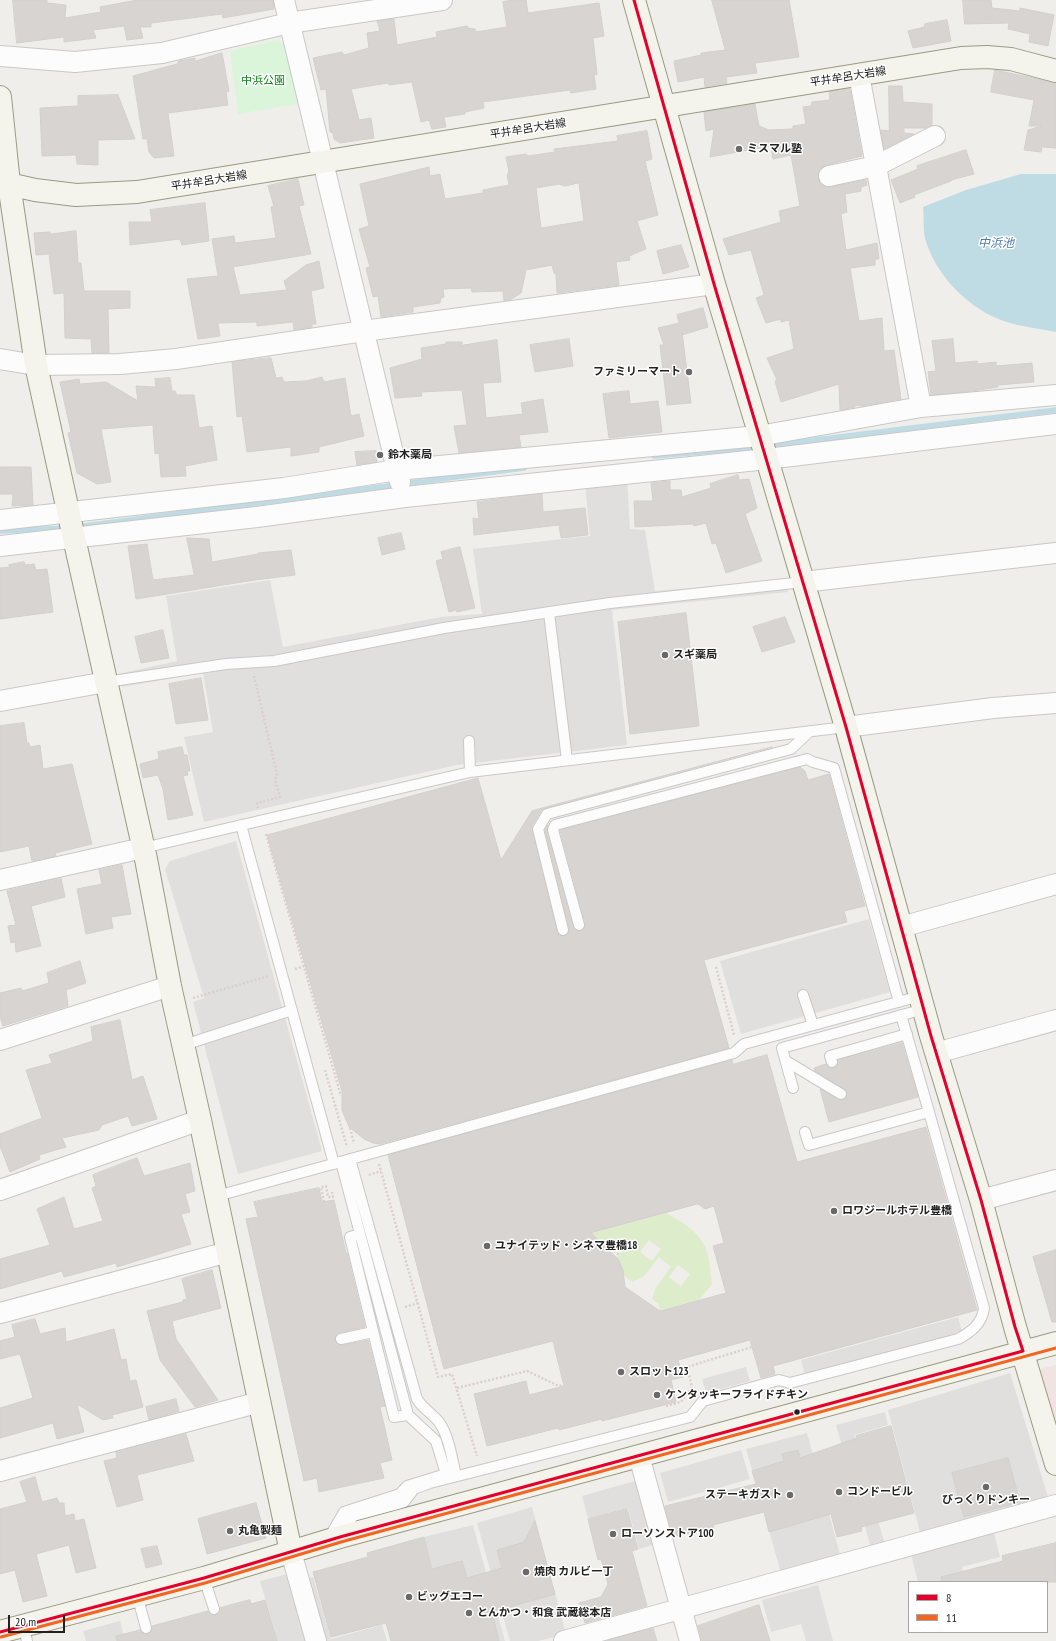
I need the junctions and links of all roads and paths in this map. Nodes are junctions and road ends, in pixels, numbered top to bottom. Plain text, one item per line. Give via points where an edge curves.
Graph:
1 (284, 0) edge
2 (442, 0) edge
3 (634, 0) edge
4 (289, 23) junction
5 (0, 56) edge
6 (1056, 71) edge
7 (858, 75) junction
8 (0, 96) edge
9 (664, 107) junction
10 (935, 136) dead end
11 (323, 162) junction
12 (876, 166) junction
13 (829, 176) dead end
14 (5, 183) edge
15 (714, 284) junction
16 (364, 331) junction
17 (0, 360) edge
18 (36, 365) junction
19 (1056, 395) edge
20 (921, 407) junction
21 (1056, 424) edge
22 (759, 436) junction
23 (767, 459) junction
24 (397, 470) junction
25 (405, 497) junction
26 (68, 513) junction
27 (0, 520) edge
28 (74, 538) junction
29 (0, 546) edge
30 (1056, 553) edge
31 (803, 582) junction
32 (549, 613) junction
33 (254, 674) dead end
34 (106, 682) junction
35 (0, 700) edge
36 (1056, 703) edge
37 (846, 727) junction
38 (810, 731) junction
39 (468, 741) dead end
40 (567, 760) junction
41 (470, 772) junction
42 (262, 820) junction
43 (241, 825) junction
44 (143, 848) junction
45 (0, 880) edge
46 (1056, 884) edge
47 (579, 926) dead end
48 (901, 927) junction
49 (563, 930) dead end
50 (304, 966) dead end
51 (282, 973) junction
52 (170, 986) junction
53 (803, 995) dead end
54 (192, 998) dead end
55 (899, 1002) junction
56 (922, 1002) junction
57 (292, 1010) junction
58 (902, 1015) junction
59 (1056, 1020) edge
60 (813, 1025) junction
61 (907, 1034) junction
62 (0, 1040) edge
63 (184, 1045) junction
64 (936, 1053) junction
65 (786, 1062) junction
66 (832, 1062) dead end
67 (793, 1088) dead end
68 (841, 1094) dead end
69 (929, 1112) junction
70 (200, 1120) junction
71 (350, 1128) dead end
72 (805, 1132) dead end
73 (356, 1148) dead end
74 (364, 1155) junction
75 (342, 1162) junction
76 (1056, 1180) edge
77 (371, 1182) dead end
78 (0, 1190) edge
79 (217, 1196) junction
80 (328, 1197) dead end
81 (981, 1200) junction
82 (324, 1202) dead end
83 (360, 1234) junction
84 (602, 1248) dead end
85 (228, 1252) junction
86 (619, 1255) dead end
87 (405, 1306) dead end
88 (0, 1313) edge
89 (407, 1314) dead end
90 (375, 1331) junction
91 (341, 1339) dead end
92 (1056, 1343) edge
93 (752, 1347) dead end
94 (1023, 1351) junction
95 (564, 1385) dead end
96 (457, 1388) dead end
97 (260, 1402) junction
98 (658, 1408) dead end
99 (408, 1415) junction
100 (639, 1456) junction
101 (483, 1457) dead end
102 (478, 1458) dead end
103 (1056, 1464) edge
104 (0, 1471) edge
105 (456, 1476) junction
106 (1056, 1505) edge
107 (334, 1538) junction
108 (291, 1552) junction
109 (204, 1578) junction
110 (136, 1595) junction
111 (682, 1608) junction
112 (214, 1610) dead end
113 (146, 1628) dead end
114 (0, 1632) edge
115 (25, 1633) edge
116 (316, 1641) edge
117 (564, 1641) edge
118 (690, 1641) edge

1 - 4 street
2 - 4 street
3 - 9 street
4 - 5 street via 162,52 75,62
4 - 11 street
6 - 7 street, 平井牟呂大岩線 via 1011,59 987,57 961,58
7 - 9 street, 平井牟呂大岩線
7 - 12 street
8 - 14 street
9 - 11 street, 平井牟呂大岩線
9 - 15 street
10 - 12 street
11 - 14 street, 平井牟呂大岩線 via 137,192 76,195
11 - 16 street
12 - 13 street
12 - 20 street
14 - 18 street
15 - 16 street
15 - 22 street
16 - 18 street via 120,364
16 - 24 street
17 - 18 street
18 - 26 street
19 - 20 street
20 - 22 street
21 - 23 street
22 - 23 street
22 - 24 street
23 - 25 street
23 - 31 street
24 - 25 street
24 - 26 street via 284,488
25 - 28 street
26 - 27 street
26 - 28 street
28 - 29 street
28 - 34 street
30 - 31 street
31 - 32 lane via 610,603
31 - 37 street
32 - 34 lane via 444,628 274,661 226,664
32 - 40 lane
33 - 42 path via 280,796 257,803
34 - 35 street
34 - 44 street
36 - 37 street via 993,708
37 - 38 lane
37 - 48 street
38 - 40 lane
38 - 49 lane via 791,749 547,814 538,829
39 - 41 lane
40 - 41 lane
41 - 42 lane
42 - 43 lane
43 - 44 lane
43 - 51 lane
44 - 45 street
44 - 52 street
46 - 48 street
47 - 55 lane via 553,830 555,825 807,758 834,768 836,787
48 - 56 street
50 - 51 path
51 - 54 path
51 - 57 lane
52 - 62 street
52 - 63 street
53 - 60 lane
55 - 56 lane
55 - 60 lane via 865,1006
56 - 58 lane
56 - 64 street
57 - 63 lane
57 - 75 lane
58 - 61 lane
58 - 65 lane via 782,1048
59 - 64 street
60 - 74 lane via 744,1044 734,1053
61 - 66 lane via 830,1056
61 - 69 lane
63 - 70 street
64 - 81 street
65 - 67 lane
65 - 68 lane
69 - 72 lane via 809,1145
69 - 105 lane via 984,1308 980,1321 968,1334 958,1339 790,1384 779,1380 703,1400 690,1417
70 - 78 street
70 - 79 street
71 - 73 path
74 - 75 lane
74 - 77 path
75 - 79 lane
75 - 83 lane
75 - 105 lane via 417,1399 444,1431
76 - 81 street
79 - 85 street
80 - 82 path via 326,1186 321,1187
81 - 94 street
83 - 90 lane
83 - 90 lane via 350,1237
84 - 86 path via 603,1245 607,1246
85 - 88 street
85 - 97 street
87 - 89 path
90 - 91 lane
90 - 99 lane
90 - 99 lane via 394,1417
92 - 94 street
93 - 98 path via 687,1367 692,1387 681,1402
94 - 100 street
94 - 103 street
95 - 96 path via 559,1386 527,1371
97 - 104 street
97 - 108 street
99 - 107 lane via 436,1441 446,1474 407,1486 400,1494 344,1512
100 - 107 street
100 - 111 street
101 - 102 path
105 - 107 lane via 414,1489 404,1502 353,1516
106 - 111 street
107 - 108 street
108 - 109 street
108 - 116 street
109 - 110 street
109 - 112 lane
110 - 113 lane
110 - 115 street
111 - 117 street
111 - 118 street
114 - 115 street

